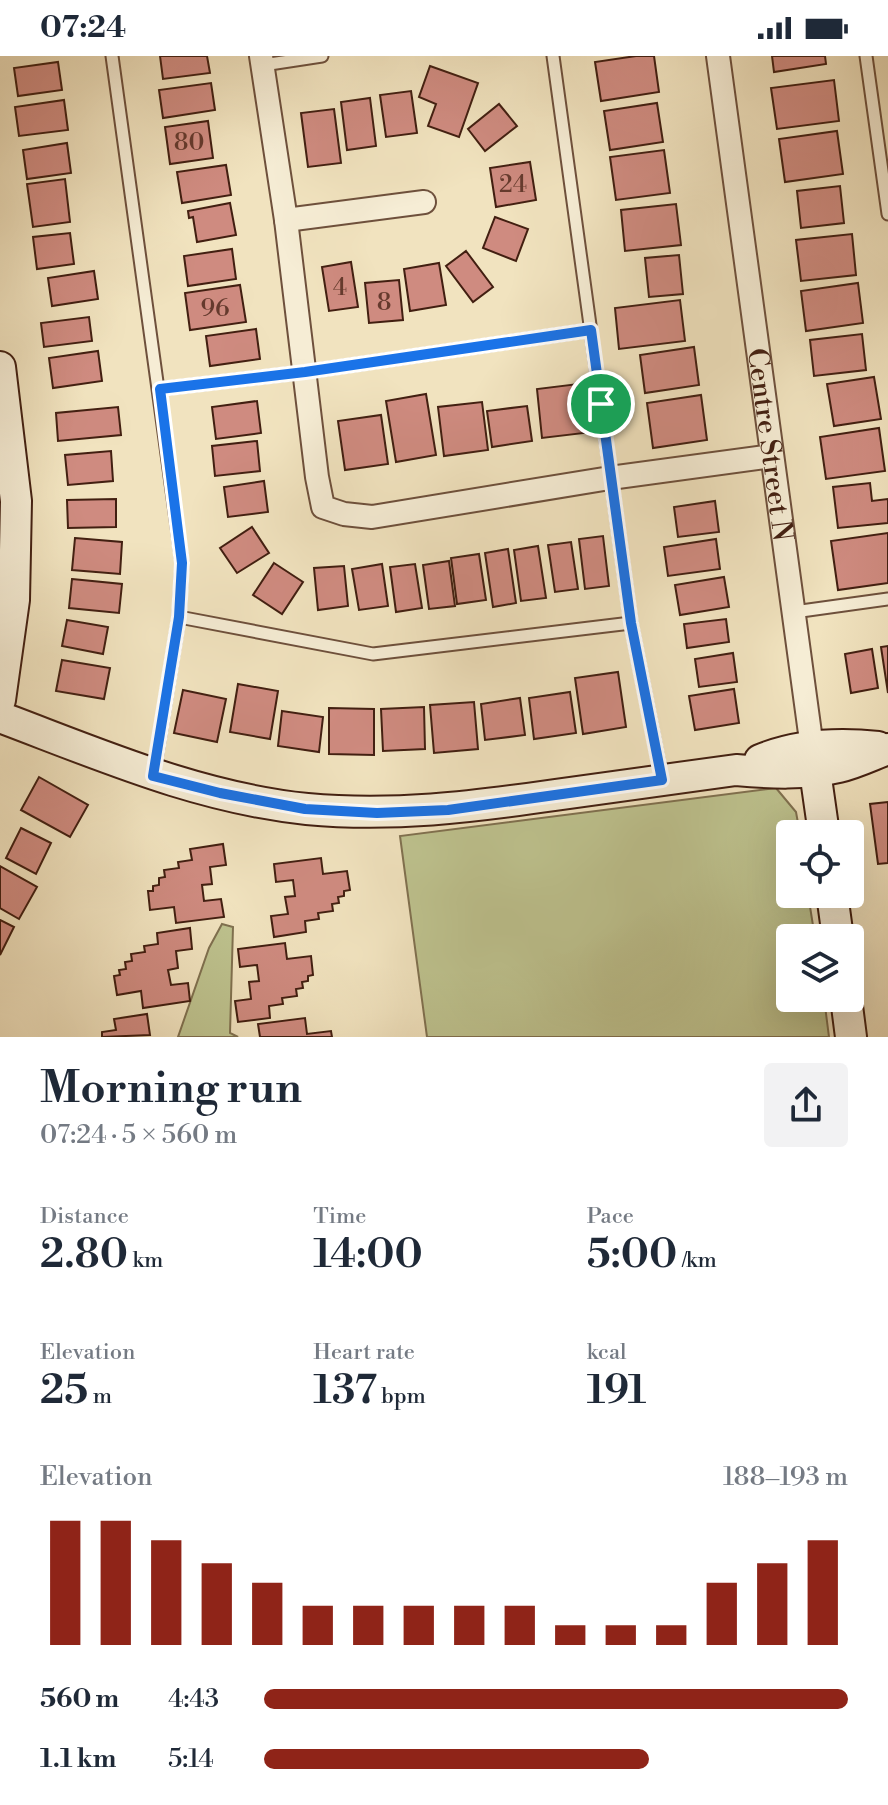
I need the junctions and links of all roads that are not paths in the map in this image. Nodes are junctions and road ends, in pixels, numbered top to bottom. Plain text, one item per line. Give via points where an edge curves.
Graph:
1 (112, 56) edge
2 (322, 56) edge
3 (553, 56) edge
4 (718, 56) edge
5 (866, 56) edge
6 (262, 61) edge
7 (424, 202) dead end
8 (888, 214) edge
9 (286, 220) junction
10 (591, 330) junction
11 (305, 372) junction
12 (1, 375) edge
13 (160, 389) junction
14 (772, 456) junction
15 (610, 478) junction
16 (888, 599) edge
17 (794, 612) junction
18 (179, 617) junction
19 (631, 623) junction
20 (0, 700) edge
21 (0, 717) edge
22 (888, 749) edge
23 (813, 759) junction
24 (153, 776) junction
25 (662, 780) junction
26 (822, 820) edge
27 (848, 1012) edge
28 (851, 1037) edge

1 - 13 lane
2 - 6 lane
3 - 10 lane
4 - 14 street, Centre Street N
5 - 8 lane
6 - 9 street
7 - 9 street
9 - 11 street
10 - 11 lane
10 - 15 lane
11 - 13 lane
11 - 15 street via 323,507 372,517
12 - 20 street via 16,501 14,600
13 - 18 lane via 182,563
14 - 15 street
14 - 17 street, Centre Street N
15 - 19 lane
16 - 17 lane
17 - 23 street, Centre Street N
18 - 19 lane via 373,654
18 - 24 lane
19 - 25 lane
21 - 24 street
22 - 23 street via 840,767
23 - 25 street via 773,754 736,770
23 - 26 street, Centre Street N
24 - 25 street via 305,809 377,813 448,810
27 - 28 street

